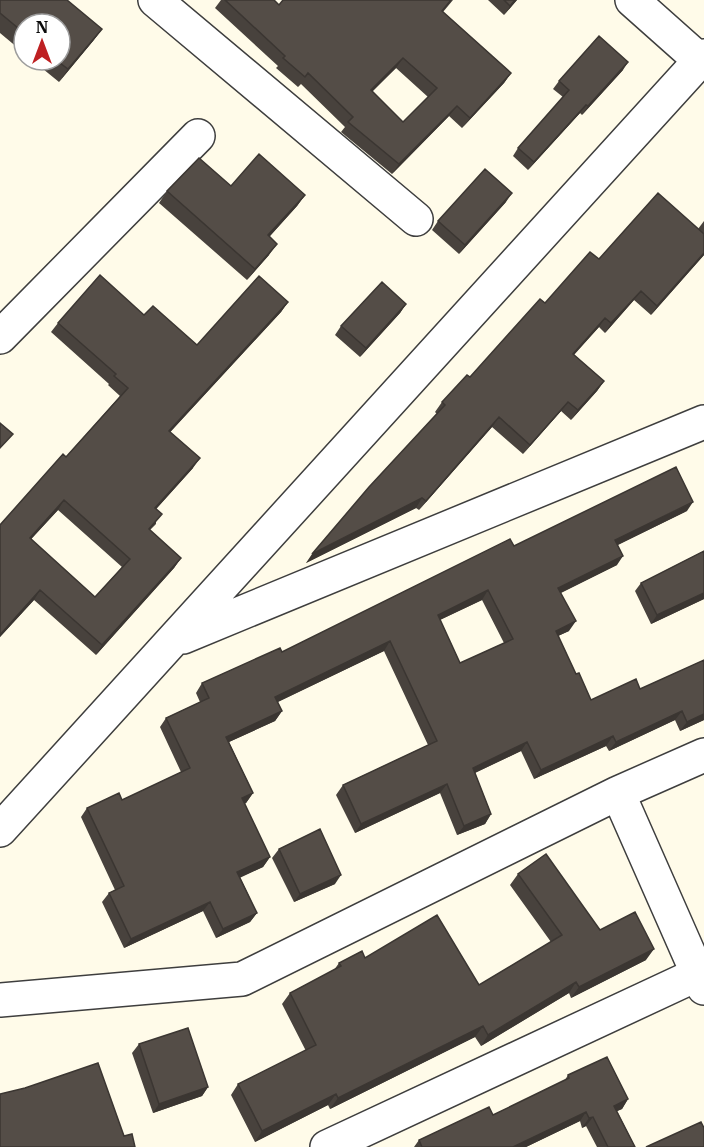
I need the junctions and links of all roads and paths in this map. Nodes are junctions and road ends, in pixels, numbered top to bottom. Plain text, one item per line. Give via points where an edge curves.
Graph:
1 (155, 0) edge
2 (632, 0) edge
3 (703, 60) edge
4 (198, 136) dead end
5 (416, 219) dead end
6 (0, 336) edge
7 (704, 422) edge
8 (173, 641) junction
9 (704, 755) edge
10 (618, 793) junction
11 (4, 820) edge
12 (701, 981) edge
13 (0, 1000) edge
14 (327, 1147) edge

1 - 5 street
2 - 3 street
3 - 8 street
4 - 6 street
7 - 8 street
8 - 11 street
9 - 10 street
10 - 12 street
10 - 13 street via 242,979
12 - 14 street

